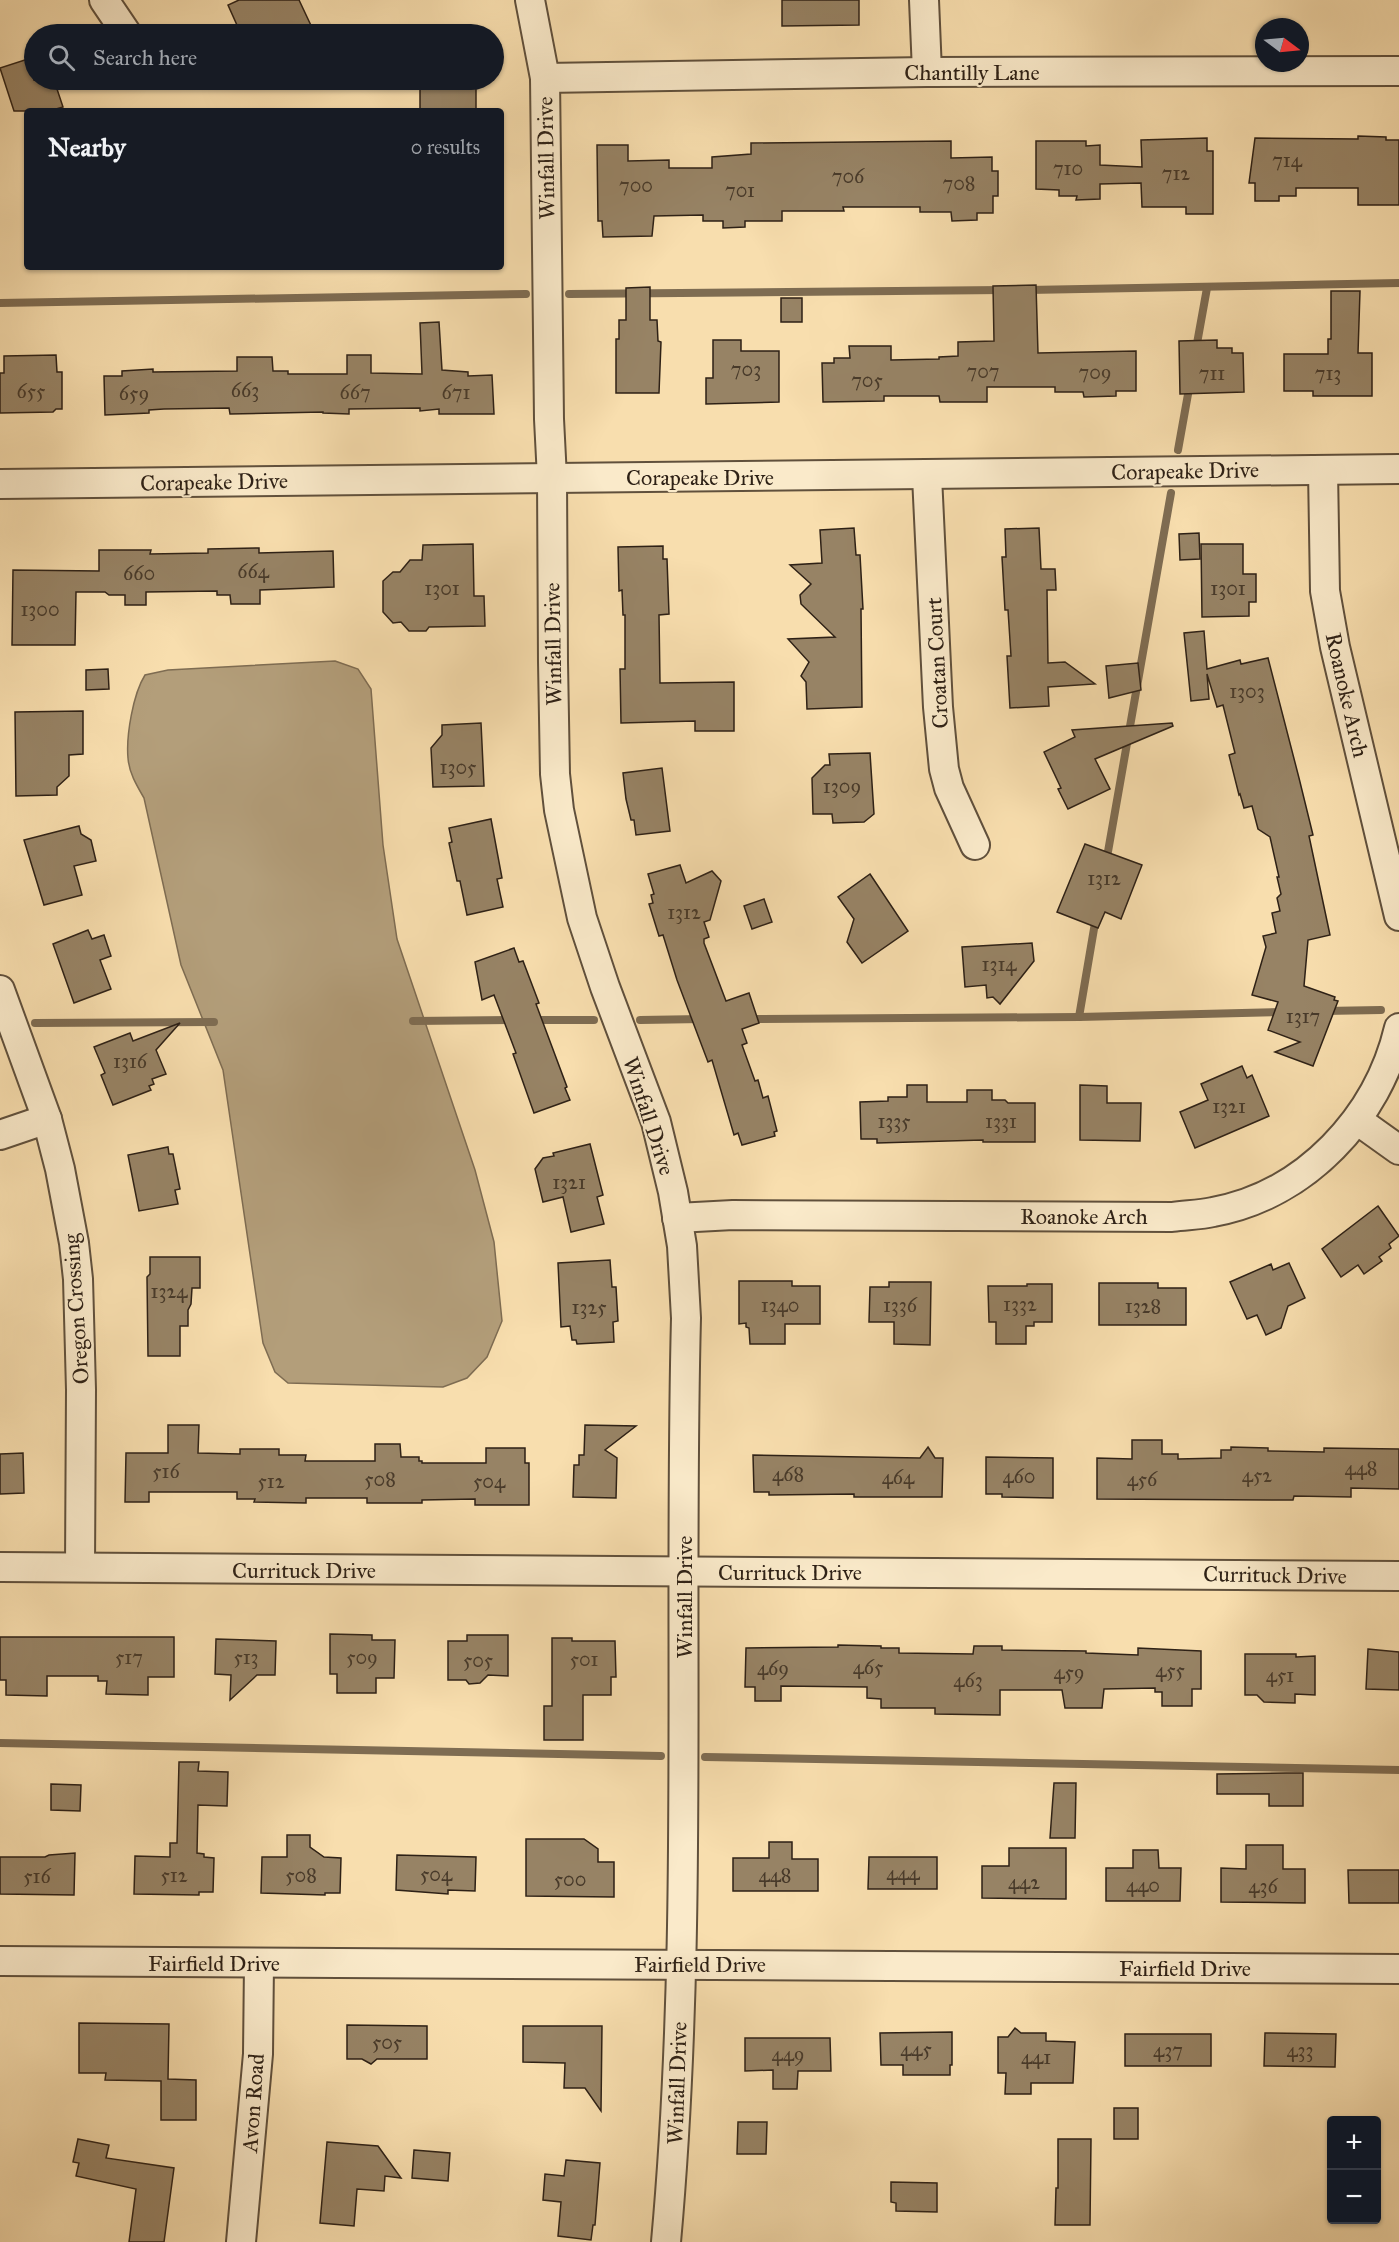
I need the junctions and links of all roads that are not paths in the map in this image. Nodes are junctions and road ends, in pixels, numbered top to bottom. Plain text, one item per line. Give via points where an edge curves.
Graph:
1 (104, 0) edge
2 (530, 0) edge
3 (924, 0) edge
4 (120, 24) edge
5 (1399, 71) edge
6 (927, 72) junction
7 (545, 78) junction
8 (1399, 469) edge
9 (1323, 470) junction
10 (927, 476) junction
11 (552, 478) junction
12 (0, 484) edge
13 (975, 844) dead end
14 (1399, 916) edge
15 (0, 990) edge
16 (1399, 1028) edge
17 (47, 1119) junction
18 (1357, 1120) junction
19 (0, 1135) edge
20 (1399, 1150) edge
21 (677, 1218) junction
22 (0, 1567) edge
23 (80, 1567) junction
24 (684, 1571) junction
25 (1399, 1576) edge
26 (0, 1961) edge
27 (259, 1963) junction
28 (682, 1964) junction
29 (1399, 1969) edge
30 (241, 2242) edge
31 (666, 2242) edge

1 - 4 street
2 - 7 street, Winfall Drive
3 - 6 street
5 - 6 street, Chantilly Lane
6 - 7 street, Chantilly Lane
7 - 11 street, Winfall Drive
8 - 9 street, Corapeake Drive
9 - 10 street, Corapeake Drive
9 - 14 street, Roanoke Arch via 1325,591
10 - 11 street, Corapeake Drive
10 - 13 street, Croatan Court via 944,769
11 - 12 street, Corapeake Drive
11 - 21 street, Winfall Drive via 555,774 559,810 582,918 656,1122
15 - 17 street, Oregon Crossing
16 - 18 street, Roanoke Arch via 1384,1074
17 - 19 street
17 - 23 street, Oregon Crossing via 60,1169 78,1279
18 - 20 street
18 - 21 street, Roanoke Arch via 1316,1164 1280,1187 1214,1212 1172,1217
21 - 24 street, Winfall Drive via 686,1318
22 - 23 street, Currituck Drive
23 - 24 street, Currituck Drive
24 - 25 street, Currituck Drive
24 - 28 street, Winfall Drive
26 - 27 street, Fairfield Drive
27 - 28 street, Fairfield Drive
27 - 30 street, Avon Road via 258,2054
28 - 29 street, Fairfield Drive
28 - 31 street, Winfall Drive

